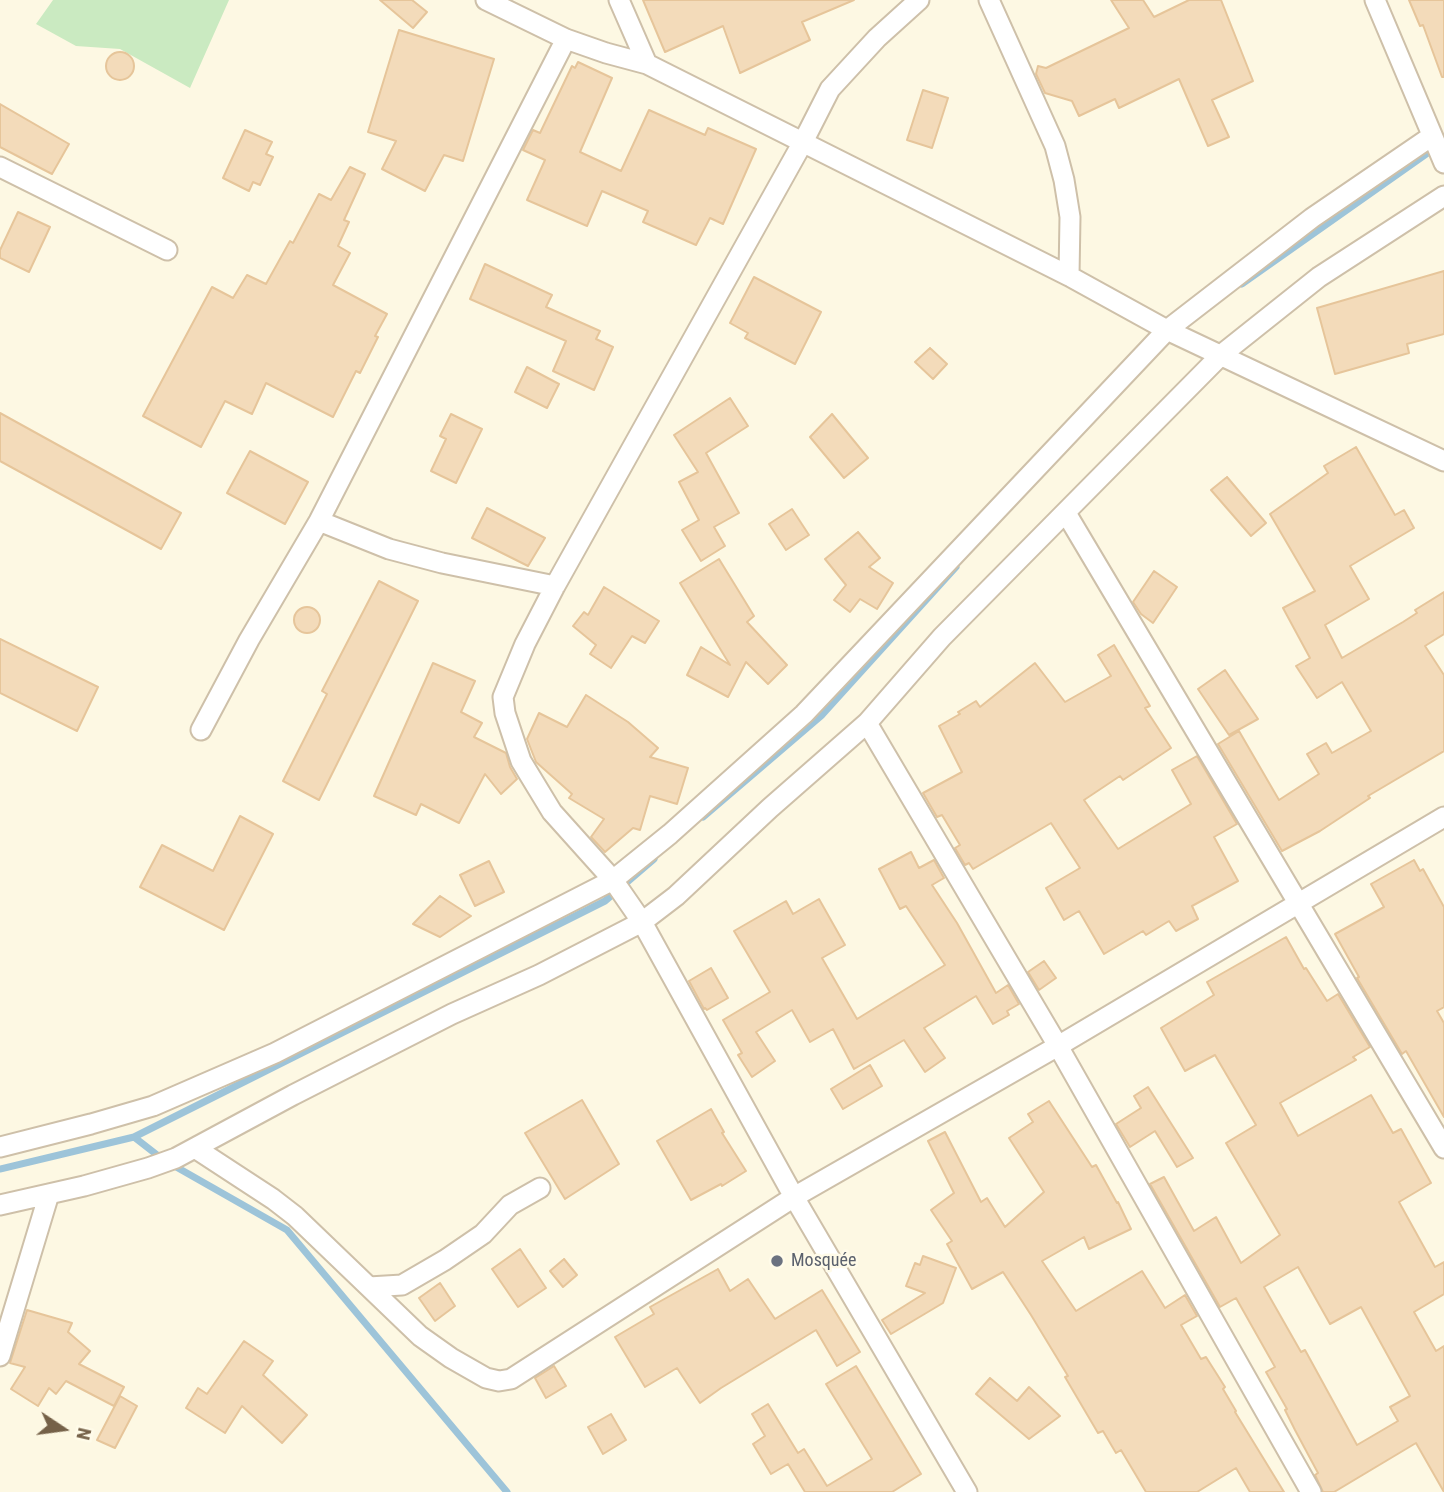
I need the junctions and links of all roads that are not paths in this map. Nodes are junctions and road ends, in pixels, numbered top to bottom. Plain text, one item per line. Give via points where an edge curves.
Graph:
1 (486, 0) edge
2 (619, 0) edge
3 (919, 0) edge
4 (989, 0) edge
5 (1375, 0) edge
6 (566, 38) junction
7 (648, 64) junction
8 (1432, 136) junction
9 (803, 142) junction
10 (1444, 163) edge
11 (0, 167) edge
12 (1444, 196) edge
13 (167, 250) dead end
14 (1069, 276) junction
15 (1167, 330) junction
16 (1221, 355) junction
17 (1444, 461) edge
18 (1066, 513) junction
19 (319, 521) junction
20 (555, 586) junction
21 (867, 723) junction
22 (201, 730) dead end
23 (1444, 817) edge
24 (613, 880) junction
25 (1297, 903) junction
26 (642, 922) junction
27 (1058, 1046) junction
28 (0, 1147) edge
29 (195, 1148) junction
30 (1444, 1149) edge
31 (540, 1188) dead end
32 (49, 1194) junction
33 (794, 1197) junction
34 (0, 1205) edge
35 (369, 1287) junction
36 (0, 1356) edge
37 (967, 1492) edge
38 (1311, 1492) edge

1 - 6 street
2 - 7 street
3 - 9 street via 830,89
4 - 14 street via 1055,146 1070,217
5 - 8 street
6 - 7 street
6 - 19 street
7 - 9 street
8 - 10 street
8 - 15 street via 1312,218
9 - 14 street
9 - 20 street
11 - 13 street
12 - 16 street via 1319,277
14 - 15 street
15 - 16 street
15 - 24 street via 804,714
16 - 17 street
16 - 18 street
18 - 21 street via 942,636
18 - 25 street
19 - 20 street via 389,549
19 - 22 street
20 - 24 street via 503,697 505,713 521,761 552,812
21 - 26 street
21 - 27 street
23 - 25 street
24 - 26 street
24 - 28 street via 251,1064 153,1106
25 - 27 street
25 - 30 street
26 - 29 street via 452,1014
26 - 33 street
27 - 33 street
27 - 38 street
29 - 32 street via 148,1168
29 - 35 street via 295,1216
31 - 35 street via 510,1205 483,1234 445,1261 402,1285
32 - 34 street
32 - 36 street
33 - 35 street via 511,1379 486,1378 451,1358 420,1336
33 - 37 street

